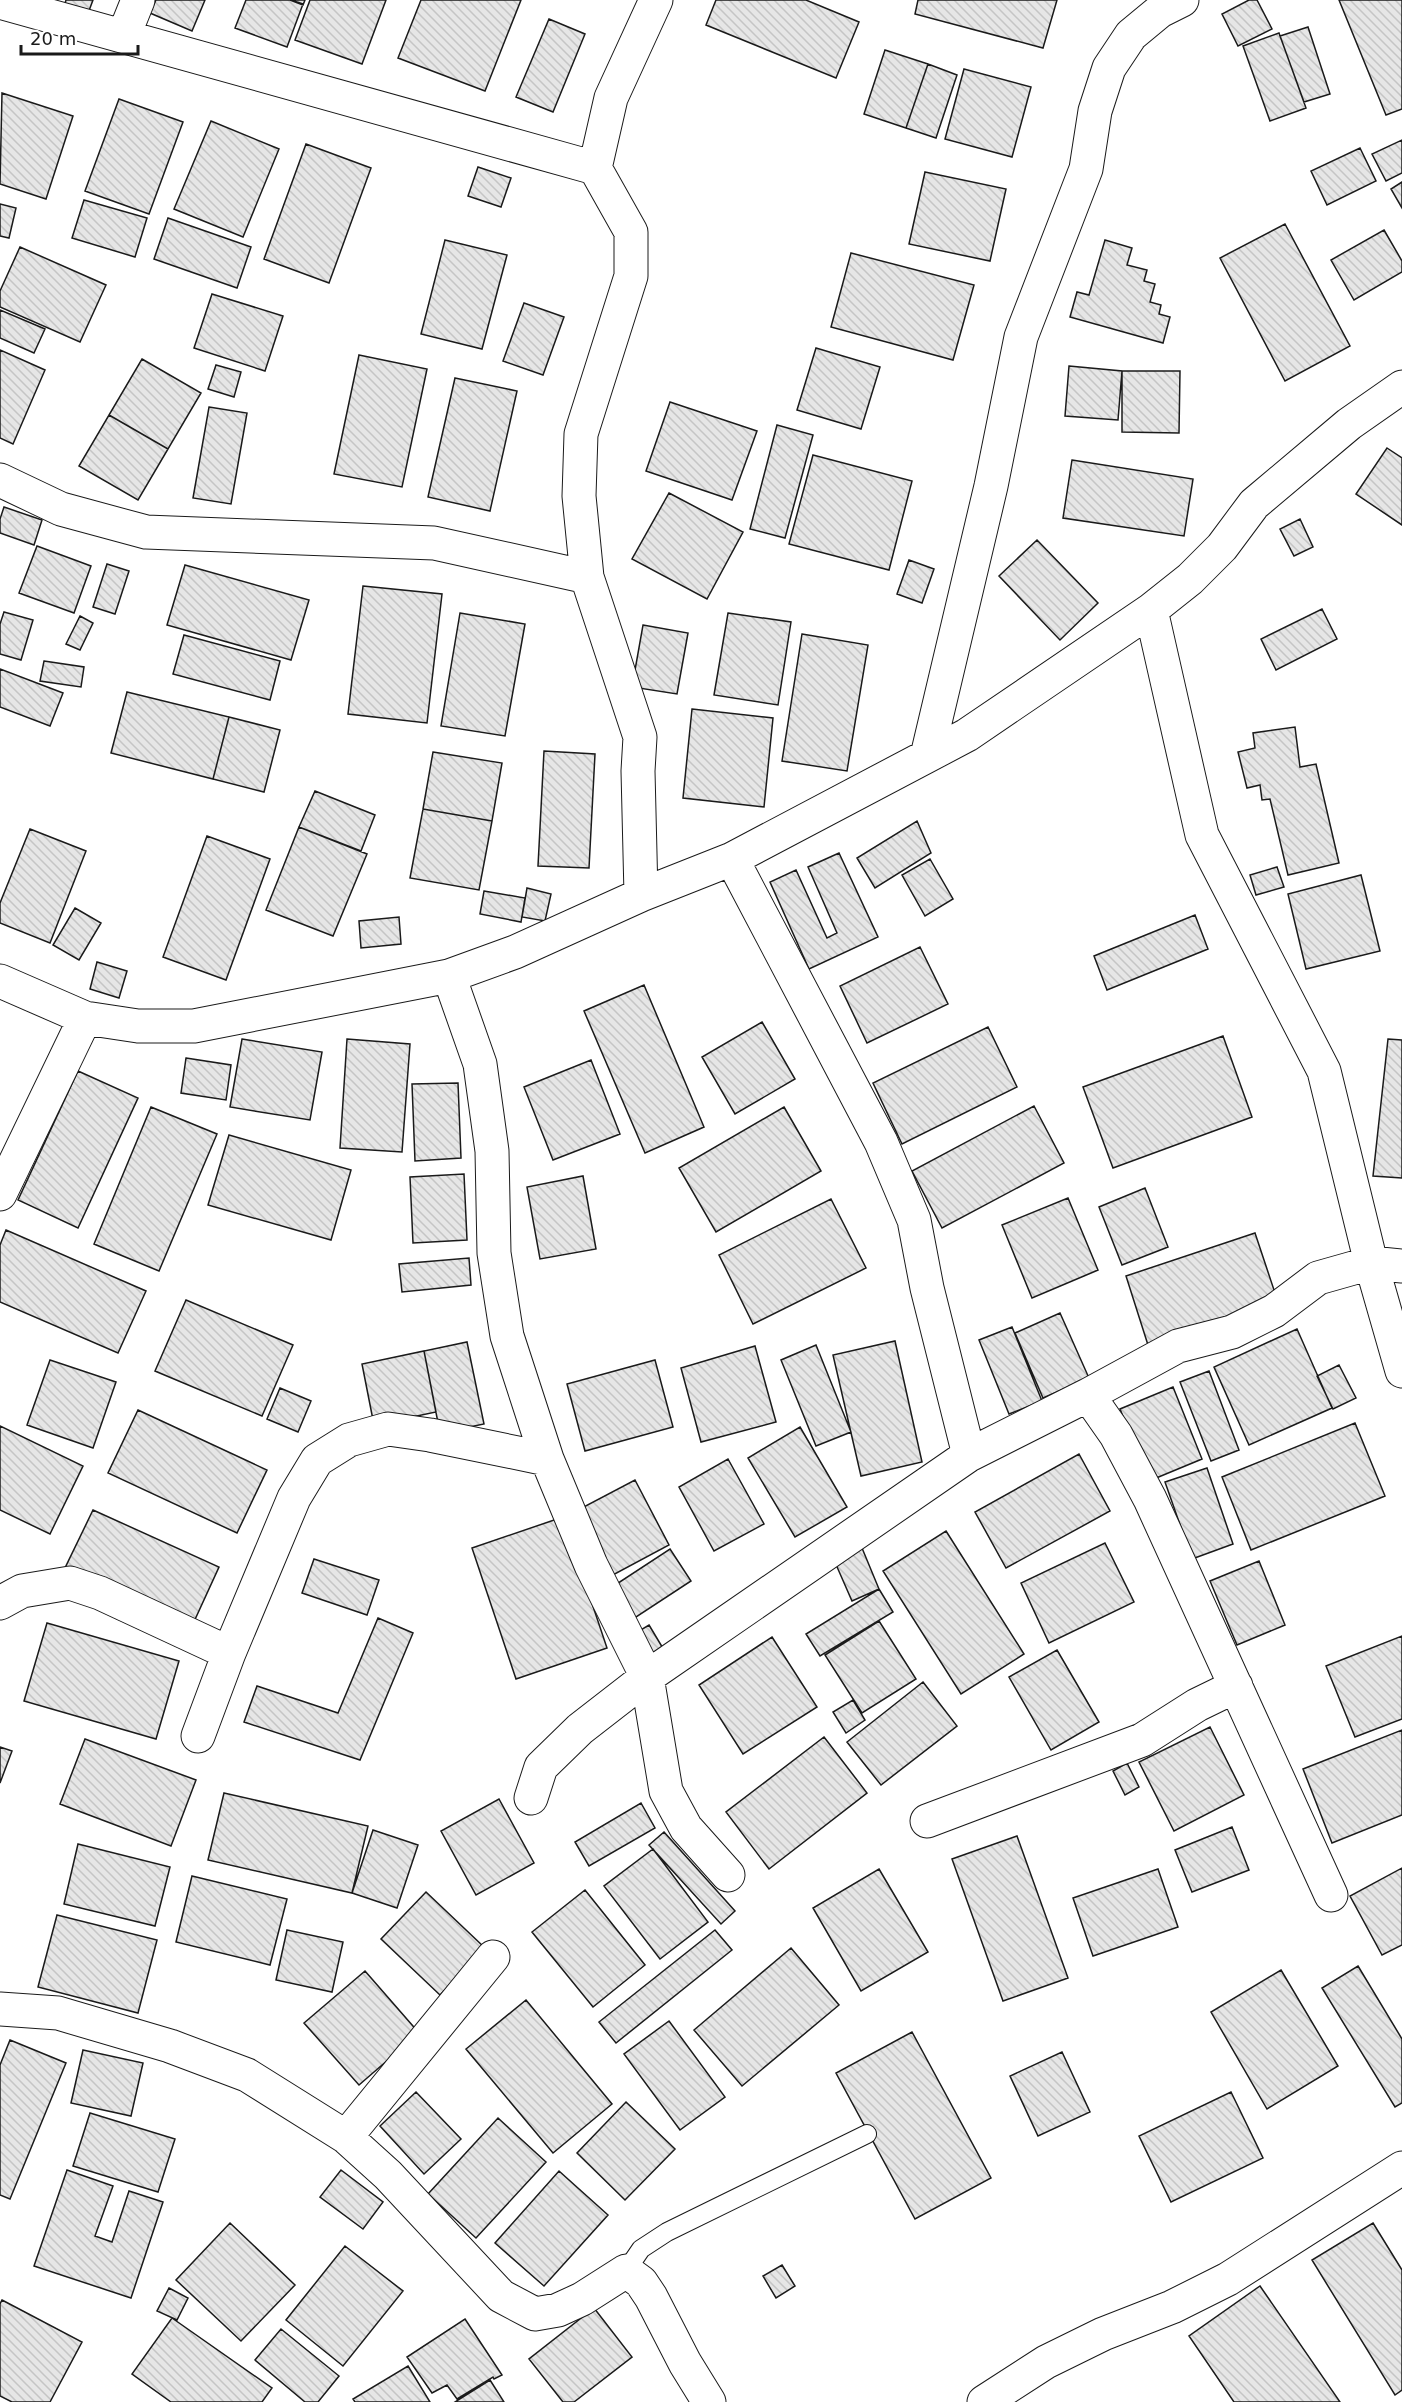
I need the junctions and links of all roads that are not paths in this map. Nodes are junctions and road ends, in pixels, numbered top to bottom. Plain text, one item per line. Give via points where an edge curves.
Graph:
1 (138, 0) edge
2 (656, 0) edge
3 (1182, 0) edge
4 (0, 2) edge
5 (124, 35) junction
6 (595, 168) junction
7 (1402, 387) edge
8 (0, 480) edge
9 (587, 577) junction
10 (1151, 610) junction
11 (927, 756) junction
12 (732, 859) junction
13 (641, 895) junction
14 (449, 976) junction
15 (0, 981) edge
16 (85, 1018) junction
17 (0, 1194) edge
18 (1387, 1264) edge
19 (1402, 1371) edge
20 (1088, 1395) junction
21 (969, 1455) junction
22 (547, 1459) junction
23 (0, 1603) edge
24 (229, 1653) junction
25 (647, 1677) junction
26 (1236, 1686) junction
27 (198, 1736) dead end
28 (531, 1798) dead end
29 (927, 1821) dead end
30 (728, 1875) dead end
31 (1331, 1895) dead end
32 (493, 1957) dead end
33 (0, 2009) edge
34 (867, 2134) dead end
35 (346, 2137) junction
36 (1402, 2168) edge
37 (626, 2271) junction
38 (709, 2402) edge
39 (984, 2402) edge

1 - 5 street
2 - 6 street via 611,98
3 - 11 street via 1160,11 1131,35 1109,68 1095,111 1086,169 1021,337 991,486
4 - 5 street
5 - 6 street
6 - 9 street via 631,232 631,276 581,434 579,496
7 - 10 street via 1349,424 1254,504 1222,547
8 - 9 street via 61,509 146,532 434,543
9 - 13 street via 640,737
10 - 11 street via 967,735
10 - 18 street via 1202,836 1324,1071
11 - 12 street
12 - 13 street
12 - 21 street via 876,1132 914,1220
13 - 14 street via 516,952
14 - 16 street via 194,1026 138,1026
14 - 22 street via 480,1064 492,1151 494,1253 507,1336
15 - 16 street
16 - 17 street
18 - 19 street
18 - 20 street via 1318,1278 1275,1311 1232,1332 1178,1346
20 - 21 street
20 - 26 street via 1116,1435 1150,1499
21 - 25 street
22 - 24 street via 387,1429 348,1440 317,1460 294,1498
22 - 25 street via 591,1564
23 - 24 street via 22,1591 70,1583
24 - 27 street
25 - 28 street via 580,1729 541,1767
25 - 30 street via 666,1791 686,1828
26 - 29 street via 1142,1740
26 - 31 street
32 - 35 street
33 - 35 street via 58,2013 170,2046 247,2075
34 - 37 lane via 667,2232 641,2249
35 - 37 street via 388,2175 501,2296 535,2314 558,2310 582,2299
36 - 39 street via 1228,2279 1046,2362
37 - 38 street via 651,2296

